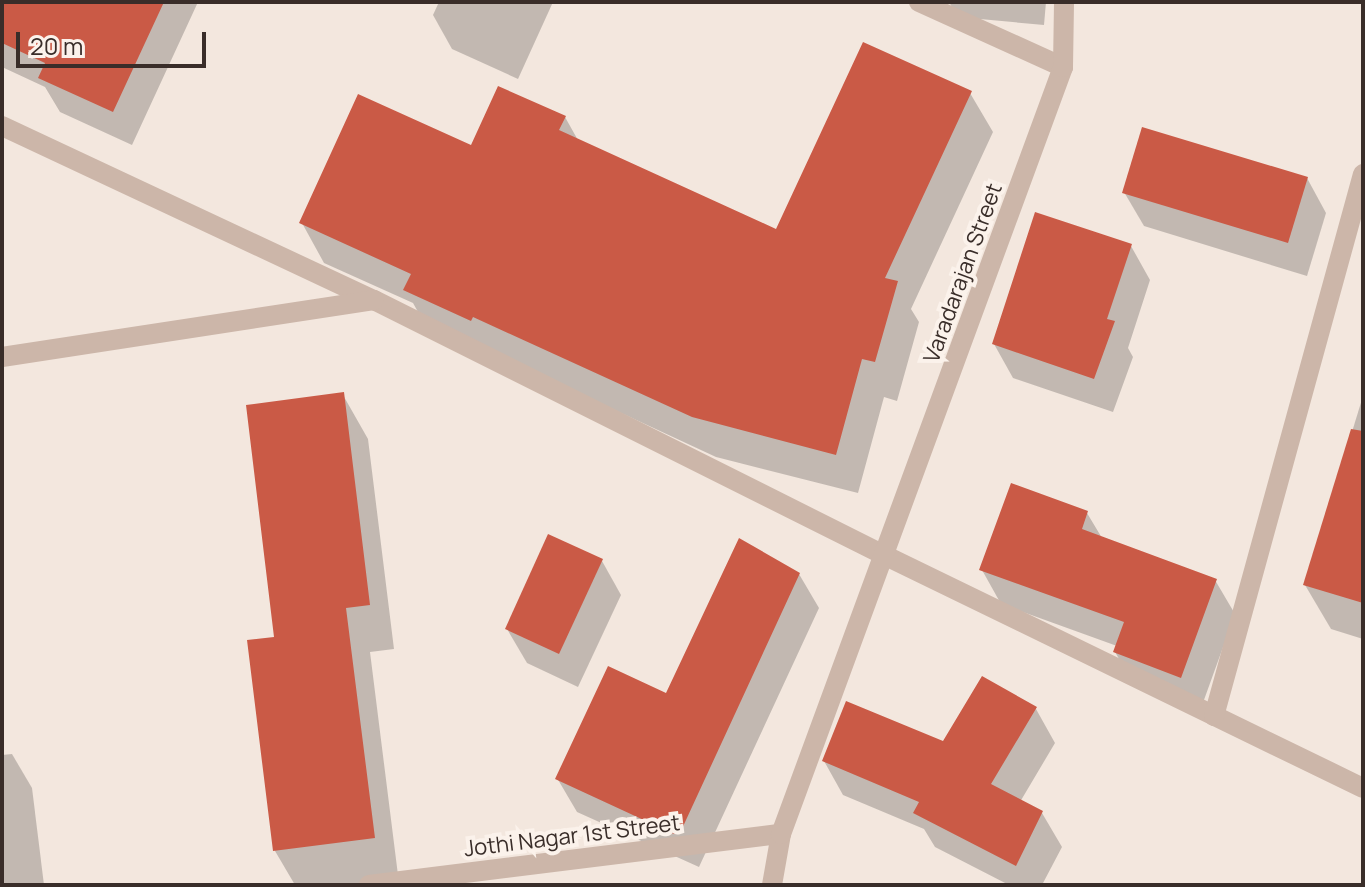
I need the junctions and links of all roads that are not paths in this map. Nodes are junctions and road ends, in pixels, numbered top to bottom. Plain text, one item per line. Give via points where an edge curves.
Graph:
1 (919, 2) edge
2 (1064, 2) edge
3 (1063, 67) junction
4 (2, 126) edge
5 (1363, 174) edge
6 (374, 300) junction
7 (2, 357) edge
8 (886, 556) junction
9 (1214, 716) junction
10 (1363, 788) edge
11 (781, 834) junction
12 (369, 885) edge
13 (772, 885) edge

1 - 3 street
2 - 3 street, Varadarajan Street
3 - 8 street, Varadarajan Street
4 - 6 street
5 - 9 street
6 - 7 street
6 - 8 street
8 - 9 street
8 - 11 street, Varadarajan Street
9 - 10 street
11 - 12 street, Jothi Nagar 1st Street
11 - 13 street, Varadarajan Street

